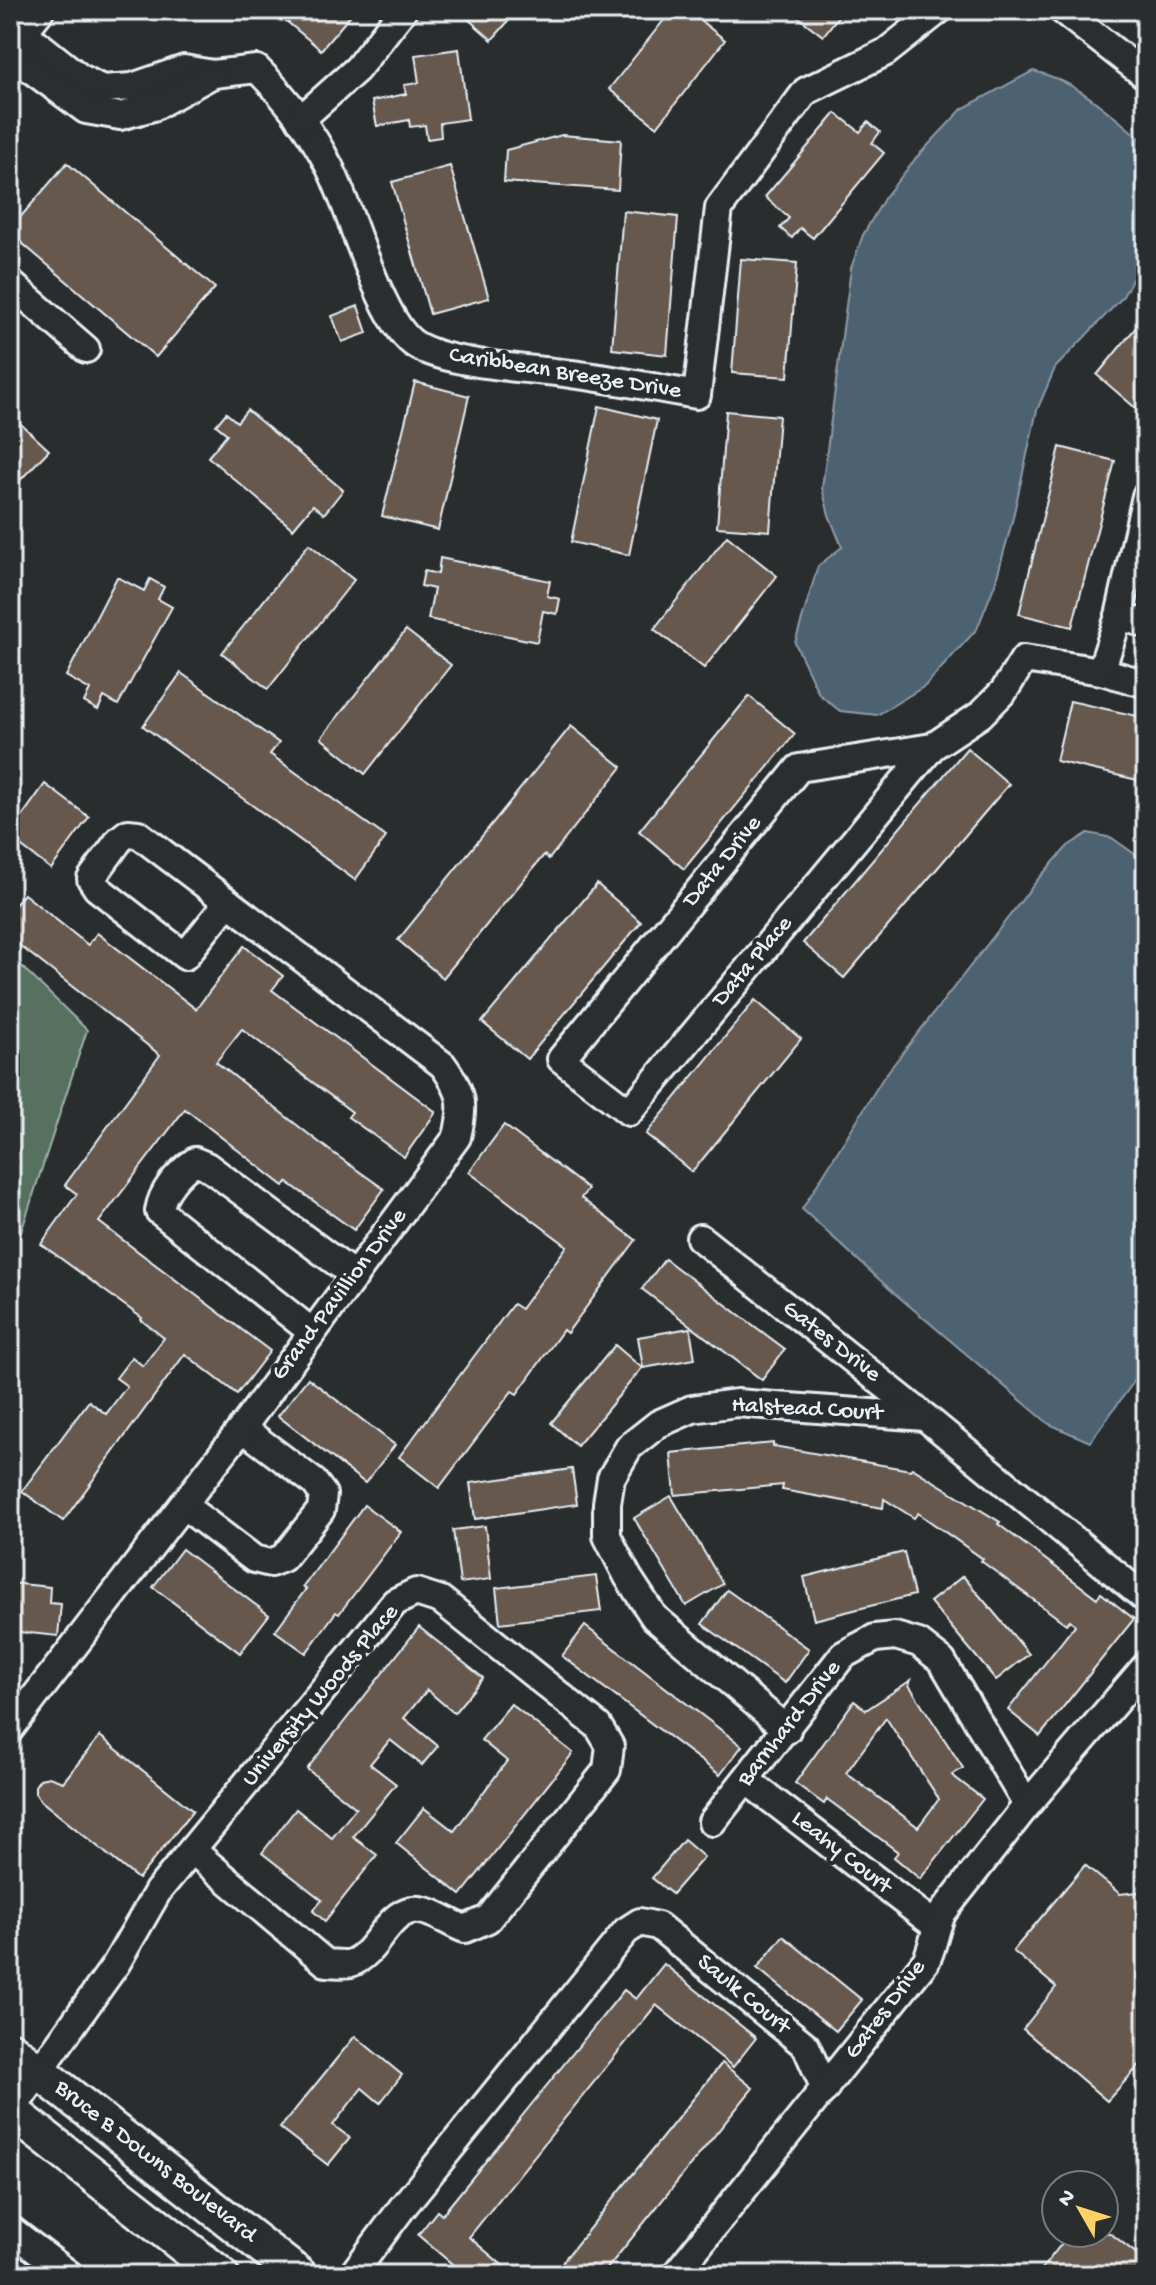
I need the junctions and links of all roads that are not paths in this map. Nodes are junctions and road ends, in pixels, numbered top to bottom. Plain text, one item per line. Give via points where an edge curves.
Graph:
1 (403, 10) edge
2 (939, 10) edge
3 (1062, 10) edge
4 (17, 31) edge
5 (1146, 76) edge
6 (300, 120) junction
7 (10, 283) edge
8 (86, 349) dead end
9 (1146, 496) edge
10 (1119, 616) junction
11 (1146, 624) edge
12 (1098, 670) junction
13 (1146, 684) edge
14 (932, 747) junction
15 (228, 902) junction
16 (561, 1059) joint
17 (700, 1238) dead end
18 (355, 1276) junction
19 (312, 1332) junction
20 (925, 1417) junction
21 (242, 1428) junction
22 (183, 1505) junction
23 (1146, 1599) edge
24 (1146, 1666) edge
25 (10, 1729) edge
26 (787, 1730) junction
27 (746, 1780) junction
28 (1027, 1805) junction
29 (712, 1822) dead end
30 (193, 1851) junction
31 (936, 1926) junction
32 (10, 2049) edge
33 (40, 2072) junction
34 (825, 2089) junction
35 (11, 2110) edge
36 (10, 2229) edge
37 (70, 2275) edge
38 (221, 2275) edge
39 (299, 2275) edge
40 (352, 2275) edge
41 (675, 2275) edge

1 - 6 street via 357,69
2 - 6 street, Caribbean Breeze Drive via 886,52 806,91 719,208 697,395 446,357 415,345 401,331 374,280 330,166
3 - 5 street
4 - 6 street, Caribbean Breeze Drive via 102,89 132,87 184,69 213,74 257,69
7 - 8 street
9 - 10 street
10 - 11 street
10 - 12 street
12 - 13 street
12 - 14 street via 1024,659 1004,691 980,715
14 - 16 street, Data Drive via 799,768
14 - 16 street, Data Place via 629,1112
15 - 15 street, Grand Pavillion Drive via 138,834 120,839 91,879 185,956
15 - 18 street, Grand Pavillion Drive via 443,1065 460,1088 457,1137
17 - 20 street, Gates Drive
18 - 19 street, Grand Pavillion Drive
18 - 19 street via 207,1166 195,1161 183,1170 161,1199 159,1211
19 - 21 street, Grand Pavillion Drive
20 - 23 street, Gates Drive
20 - 26 street, Halstead Court via 737,1403 692,1409 658,1424 629,1447 611,1478 607,1536 654,1617
21 - 22 street, Grand Pavillion Drive
21 - 22 street via 314,1482 323,1494 321,1510 283,1558 270,1563 254,1559
22 - 25 street, Grand Pavillion Drive
24 - 28 street, Gates Drive
26 - 27 street, Barnhard Drive
26 - 28 street, Barnhard Drive via 843,1655 875,1638 895,1636 919,1643 942,1661
27 - 29 street, Barnhard Drive
27 - 31 street, Leahy Court
28 - 31 street, Gates Drive
30 - 30 street, University Woods Place via 395,1602 416,1592 441,1600 598,1726 610,1746 607,1770 488,1919 465,1929 412,1910 394,1920 372,1948 351,1963 326,1963
30 - 33 street, University Woods Place via 158,1891 116,1964
31 - 34 street, Gates Drive via 926,1961
32 - 33 main road, Bruce B Downs Boulevard
33 - 35 street, University Woods Place
33 - 39 main road, Bruce B Downs Boulevard
34 - 40 street, Saulk Court via 806,2046 658,1926 640,1922 626,1931
34 - 41 street, Gates Drive
35 - 38 main road, Bruce B Downs Boulevard
36 - 37 street

